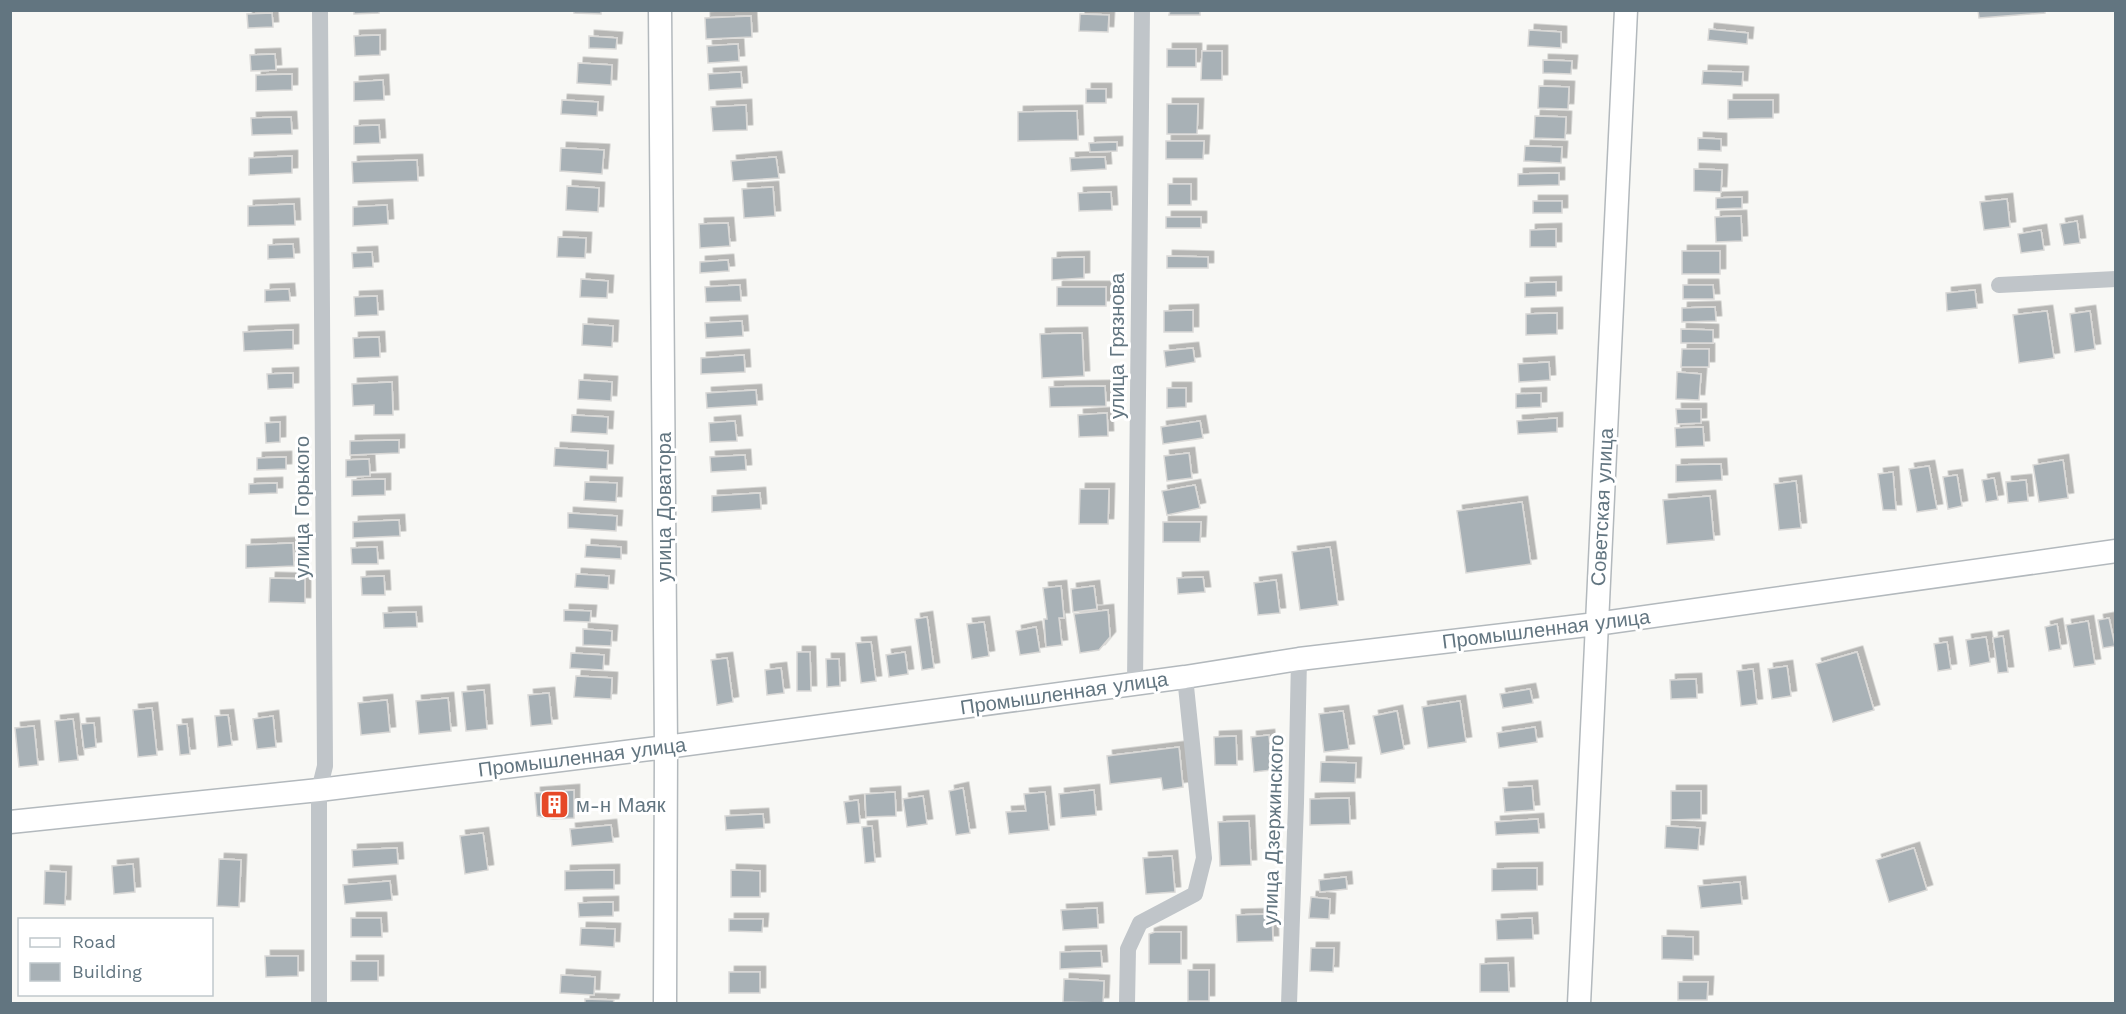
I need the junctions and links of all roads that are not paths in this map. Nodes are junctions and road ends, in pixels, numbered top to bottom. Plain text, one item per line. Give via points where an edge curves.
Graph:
1 (320, 10) edge
2 (660, 10) edge
3 (1142, 10) edge
4 (1626, 10) edge
5 (2115, 279) edge
6 (1999, 285) dead end
7 (2115, 551) edge
8 (1596, 624) junction
9 (1299, 658) junction
10 (1185, 677) junction
11 (1135, 683) junction
12 (666, 747) junction
13 (320, 790) junction
14 (10, 822) edge
15 (319, 1004) edge
16 (665, 1004) edge
17 (1127, 1004) edge
18 (1289, 1004) edge
19 (1579, 1004) edge

1 - 13 street, улица Горького via 325,766
2 - 12 main road, улица Доватора
3 - 11 street, улица Грязнова
4 - 8 main road, Советская улица
5 - 6 street
7 - 8 main road, Промышленная улица
8 - 9 main road, Промышленная улица
8 - 19 main road, Советская улица
9 - 10 main road, Промышленная улица
9 - 18 street, улица Дзержинского
10 - 11 main road, Промышленная улица
10 - 17 street via 1204,858 1195,894 1140,923 1128,950
11 - 12 main road, Промышленная улица
12 - 13 main road, Промышленная улица
12 - 16 main road, улица Доватора
13 - 14 main road, Промышленная улица
13 - 15 street, улица Горького

